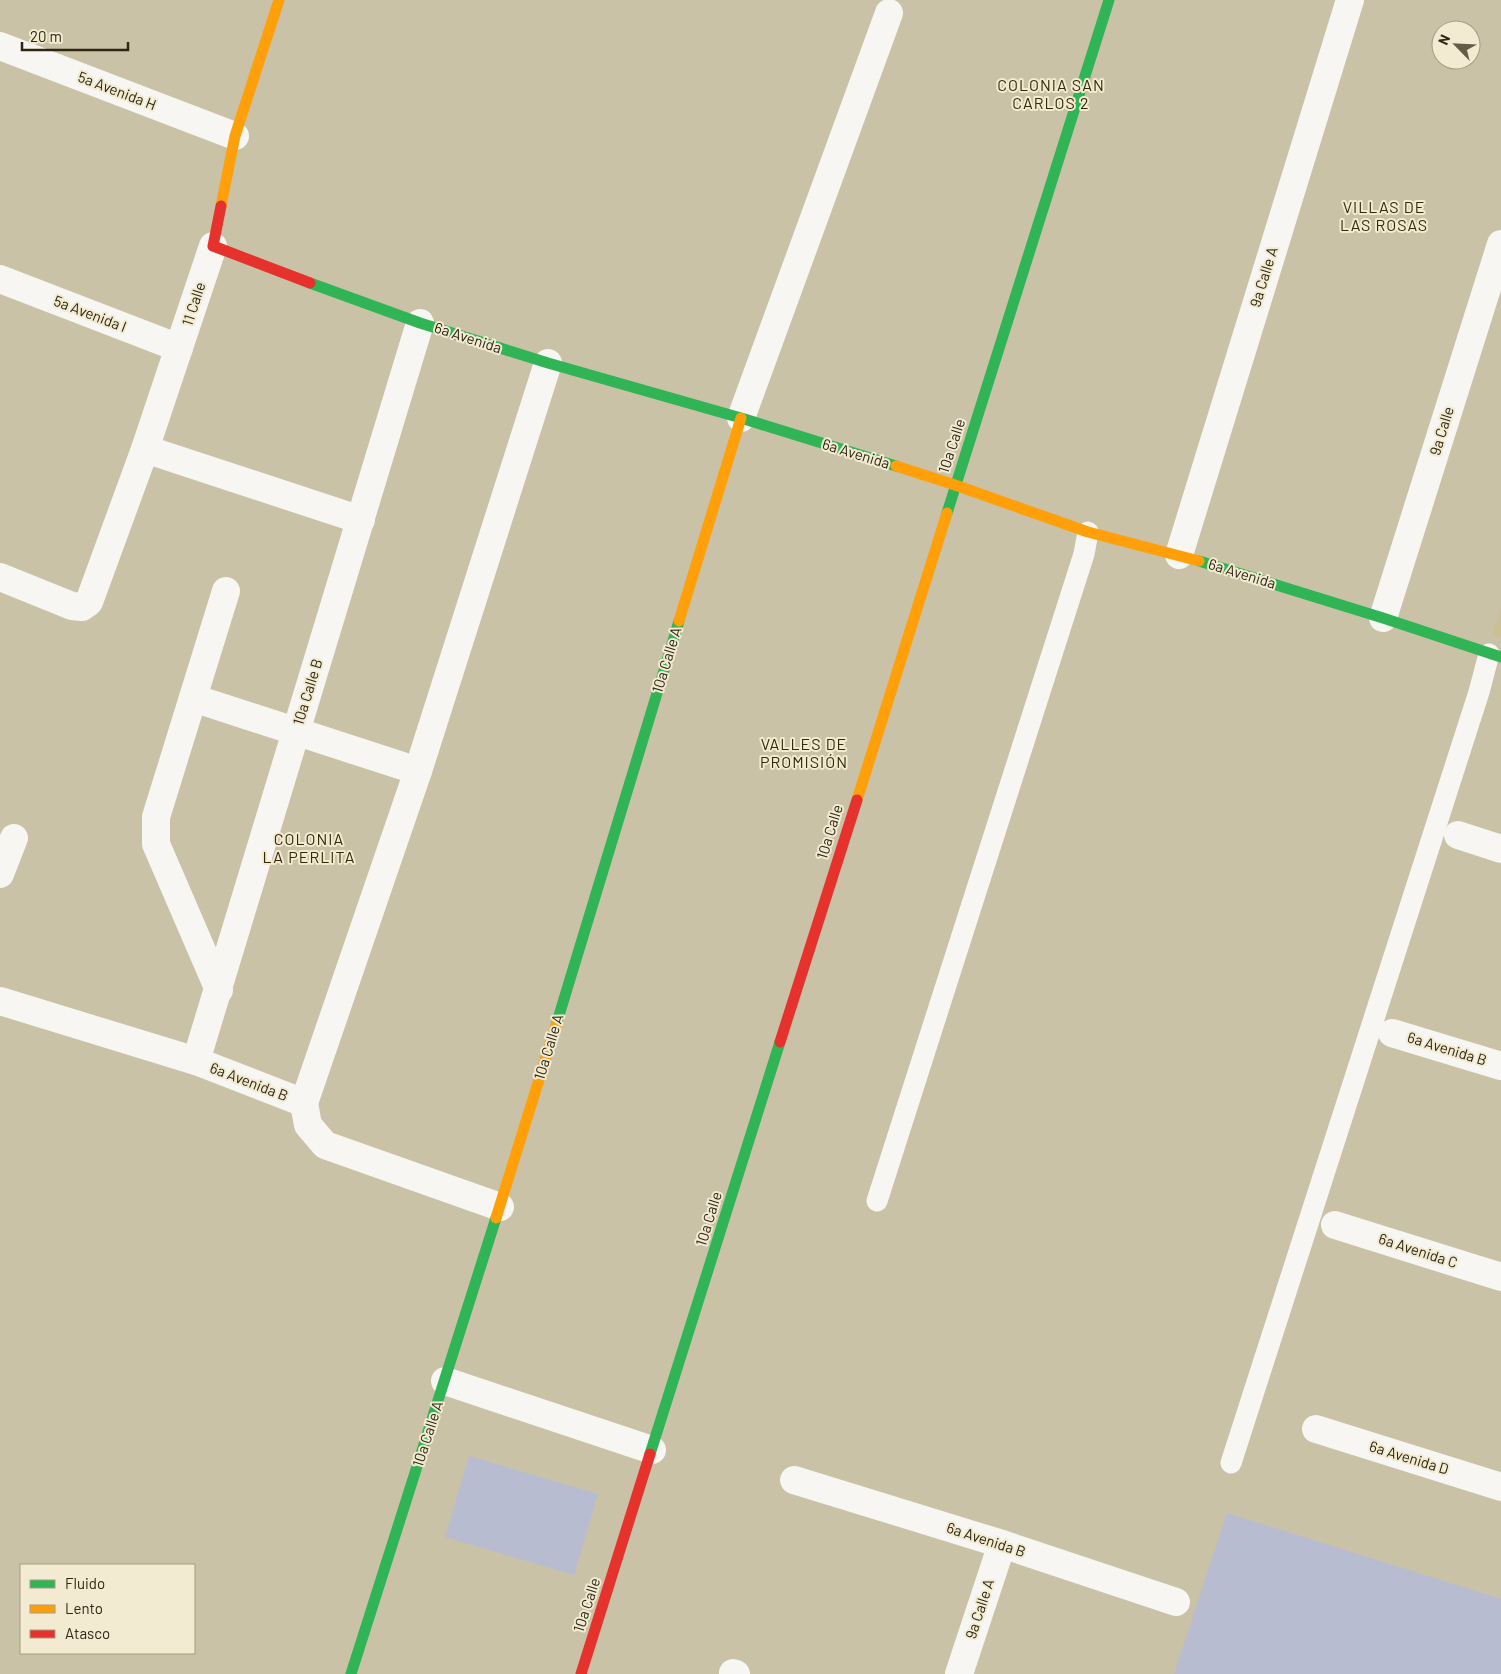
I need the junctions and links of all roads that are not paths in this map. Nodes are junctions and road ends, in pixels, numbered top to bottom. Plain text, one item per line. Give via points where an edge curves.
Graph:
1 (279, 0) edge
2 (1110, 0) edge
3 (1350, 0) edge
4 (889, 13) dead end
5 (0, 46) edge
6 (235, 136) junction
7 (1501, 244) edge
8 (213, 246) junction
9 (0, 279) edge
10 (420, 323) junction
11 (179, 348) junction
12 (548, 364) junction
13 (741, 418) junction
14 (145, 449) junction
15 (955, 485) junction
16 (361, 520) junction
17 (1088, 532) junction
18 (1178, 555) junction
19 (0, 577) edge
20 (226, 591) dead end
21 (1383, 618) junction
22 (1495, 655) edge
23 (193, 698) junction
24 (296, 732) junction
25 (418, 771) junction
26 (1458, 835) dead end
27 (14, 838) dead end
28 (1501, 849) edge
29 (0, 874) edge
30 (219, 990) junction
31 (0, 1002) edge
32 (1392, 1033) dead end
33 (196, 1061) junction
34 (1501, 1066) edge
35 (304, 1103) junction
36 (877, 1201) dead end
37 (500, 1207) junction
38 (1334, 1224) dead end
39 (1501, 1277) edge
40 (445, 1381) junction
41 (1316, 1429) dead end
42 (652, 1450) junction
43 (1231, 1464) dead end
44 (794, 1480) dead end
45 (1501, 1486) edge
46 (1002, 1544) junction
47 (1176, 1602) dead end
48 (351, 1674) edge
49 (581, 1674) edge
50 (959, 1674) edge

1 - 6 street, 11 Calle
2 - 15 street, 10a Calle
3 - 18 street, 9a Calle A
4 - 13 street
5 - 6 street, 5a Avenida H
6 - 8 street, 11 Calle
7 - 21 street, 9a Calle
8 - 10 street, 6a Avenida
8 - 11 street, 11 Calle
9 - 11 street, 5a Avenida I
10 - 12 street, 6a Avenida
10 - 16 street, 10a Calle B
11 - 14 street, 11 Calle
12 - 13 street, 6a Avenida
12 - 25 street
13 - 15 street, 6a Avenida
13 - 37 street, 10a Calle A
14 - 16 street
14 - 19 street, 11 Calle via 89,602 82,607 72,606
15 - 17 street, 6a Avenida
15 - 42 street, 10a Calle
16 - 24 street, 10a Calle B
17 - 18 street, 6a Avenida
17 - 36 lane via 1084,554
18 - 21 street, 6a Avenida
20 - 23 street
21 - 22 street, 6a Avenida
22 - 43 lane via 1479,692
23 - 24 street
23 - 30 street via 156,817 156,844
24 - 25 street
24 - 30 street, 10a Calle B
25 - 35 street
26 - 28 street
27 - 29 street
30 - 33 street, 10a Calle B
31 - 33 street, 6a Avenida B
32 - 34 street, 6a Avenida B
33 - 35 street, 6a Avenida B
35 - 37 street, 6a Avenida B via 308,1125 325,1145
37 - 40 street, 10a Calle A
38 - 39 street, 6a Avenida C
40 - 42 street
40 - 48 street, 10a Calle A
41 - 45 street, 6a Avenida D
42 - 49 street, 10a Calle
44 - 46 street, 6a Avenida B
46 - 47 street, 6a Avenida B
46 - 50 street, 9a Calle A

